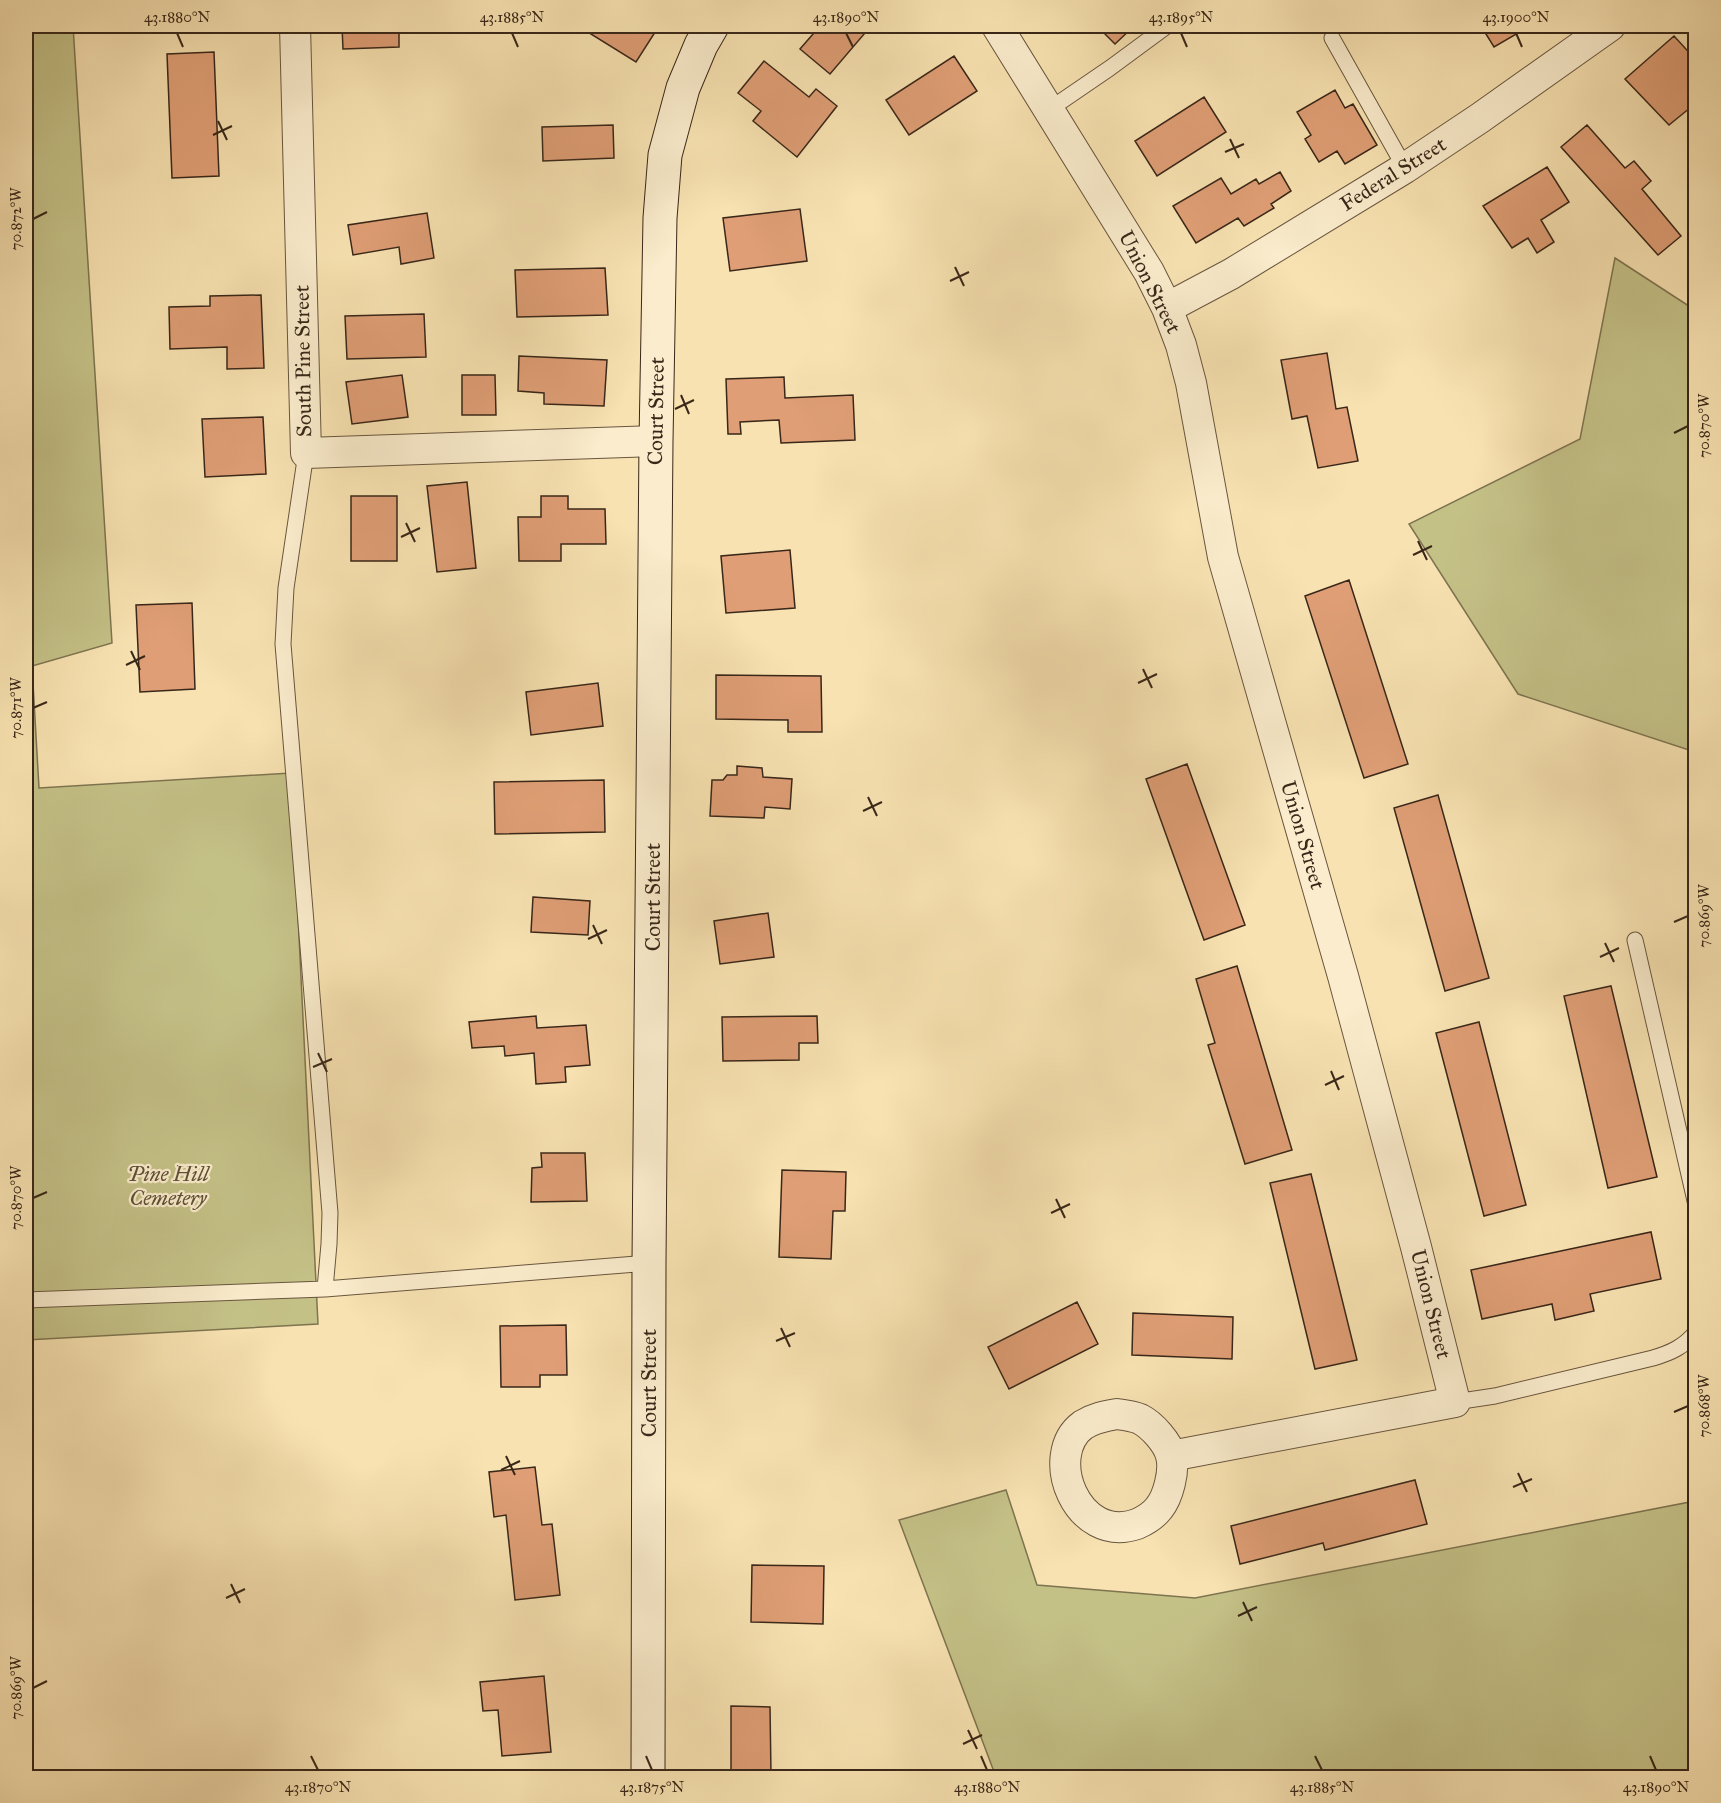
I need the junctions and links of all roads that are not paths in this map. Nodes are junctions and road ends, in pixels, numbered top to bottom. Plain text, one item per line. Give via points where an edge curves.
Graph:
1 (295, 26) edge
2 (712, 26) edge
3 (996, 26) edge
4 (1167, 26) edge
5 (1610, 26) edge
6 (1332, 38) dead end
7 (1050, 109) junction
8 (1405, 168) junction
9 (1167, 308) junction
10 (656, 441) junction
11 (306, 453) junction
12 (1635, 940) dead end
13 (1695, 1205) edge
14 (649, 1263) junction
15 (325, 1289) junction
16 (26, 1300) edge
17 (1695, 1332) edge
18 (1455, 1402) junction
19 (1171, 1456) dead end
20 (648, 1778) edge

1 - 11 street, South Pine Street
2 - 10 street, Court Street via 683,88 665,156 660,218
3 - 7 street, Union Street
4 - 7 lane
5 - 8 street, Federal Street
6 - 8 lane
7 - 9 street, Union Street via 1126,232
8 - 9 street, Federal Street via 1231,274
9 - 18 street, Union Street via 1191,383 1223,557 1343,976
10 - 11 street, South Pine Street
10 - 14 street, Court Street
11 - 15 lane via 286,588 283,644 330,1213
12 - 13 lane
14 - 15 lane
14 - 20 street, Court Street
15 - 16 lane
17 - 18 lane via 1674,1351 1653,1358
18 - 19 street

